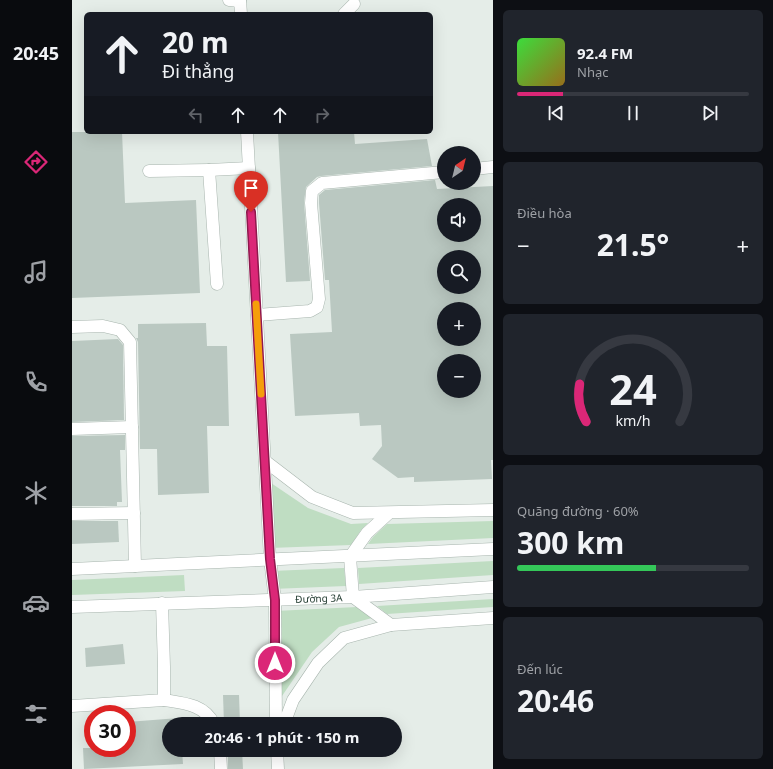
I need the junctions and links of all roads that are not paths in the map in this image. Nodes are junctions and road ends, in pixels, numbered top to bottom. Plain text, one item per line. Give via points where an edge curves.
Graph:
1 (236, 0) edge
2 (354, 4) dead end
3 (239, 12) edge
4 (346, 12) edge
5 (247, 134) edge
6 (493, 167) edge
7 (249, 168) junction
8 (481, 168) edge
9 (209, 170) junction
10 (149, 171) dead end
11 (437, 173) edge
12 (217, 284) dead end
13 (257, 315) junction
14 (72, 327) edge
15 (132, 427) junction
16 (72, 429) edge
17 (265, 461) junction
18 (493, 510) edge
19 (134, 513) junction
20 (389, 513) junction
21 (72, 514) edge
22 (493, 549) edge
23 (350, 557) junction
24 (270, 559) junction
25 (135, 566) junction
26 (72, 569) edge
27 (493, 587) edge
28 (353, 597) junction
29 (275, 600) junction
30 (162, 603) junction
31 (72, 607) edge
32 (493, 618) edge
33 (391, 625) junction
34 (164, 700) junction
35 (72, 706) edge
36 (210, 717) edge
37 (276, 717) edge
38 (287, 717) edge
39 (220, 757) edge
40 (277, 757) edge
41 (221, 769) edge
42 (278, 769) edge

1 - 3 street
2 - 4 street
5 - 7 street
6 - 8 street
7 - 9 street
7 - 13 street
9 - 10 street
9 - 12 street
11 - 13 street via 322,183 312,191 311,202 319,299 317,307 310,311
13 - 17 street
14 - 15 street via 103,326 120,330 130,342
15 - 16 street
15 - 19 street
17 - 20 street via 312,496 353,513
17 - 24 street
18 - 20 street
19 - 21 street
19 - 25 street
20 - 23 street via 367,533
22 - 23 street
23 - 24 street
23 - 28 street
24 - 25 street
24 - 29 street
25 - 26 street
27 - 28 street, Đường 3A
28 - 29 street, Đường 3A
28 - 33 street
29 - 30 street, Đường 3A
29 - 37 street
30 - 31 street, Đường 3A
30 - 34 street
32 - 33 street
33 - 38 street via 344,638 318,663 293,700
34 - 35 street
34 - 36 street via 194,705
39 - 41 street
40 - 42 street

